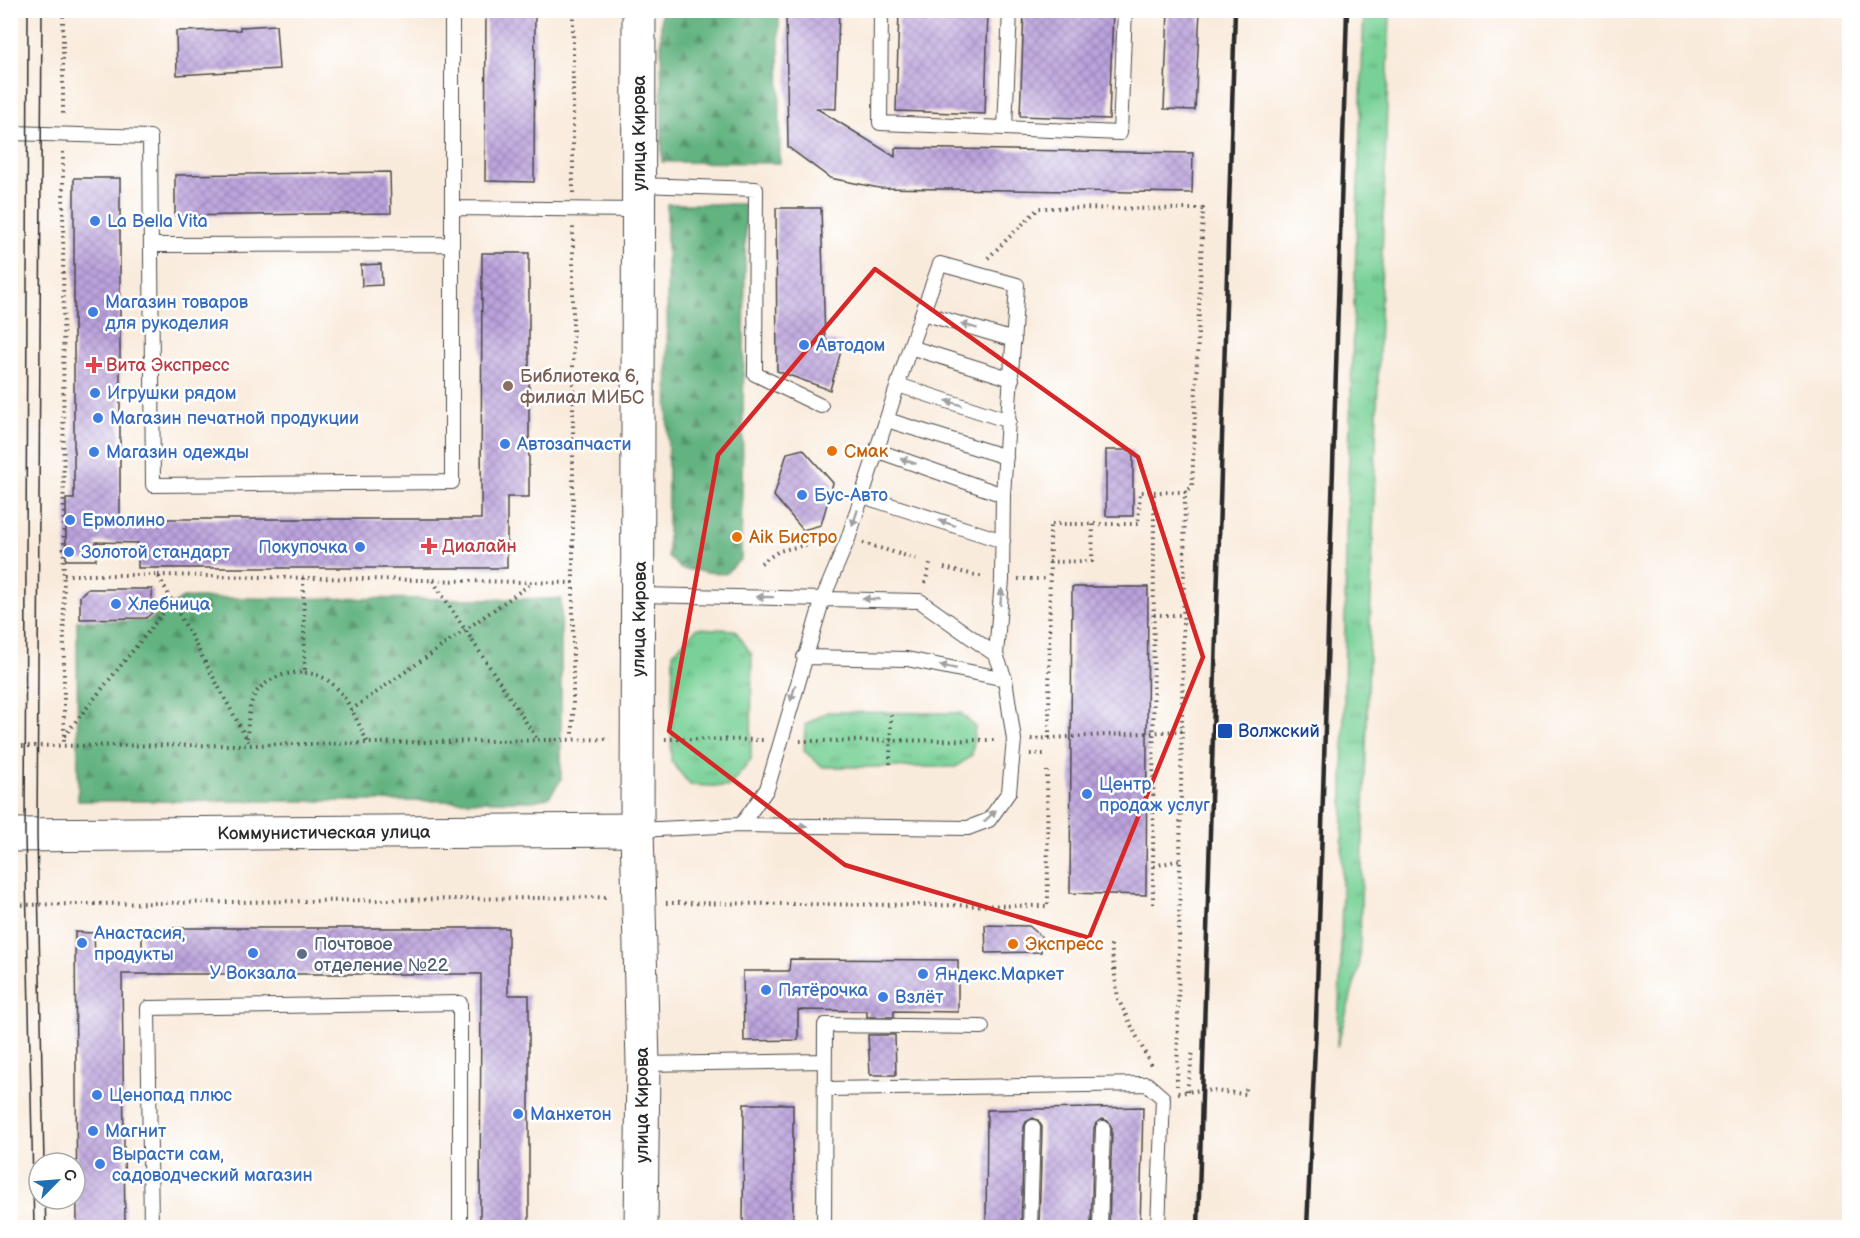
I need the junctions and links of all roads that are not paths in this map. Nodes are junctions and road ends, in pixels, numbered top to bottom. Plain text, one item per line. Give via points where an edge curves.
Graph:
1 (452, 10) edge
2 (639, 10) edge
3 (881, 10) edge
4 (1010, 10) edge
5 (1125, 10) edge
6 (1005, 128) junction
7 (10, 133) edge
8 (639, 198) junction
9 (454, 208) junction
10 (452, 244) junction
11 (151, 245) junction
12 (923, 313) junction
13 (1014, 340) junction
14 (910, 347) junction
15 (1012, 379) junction
16 (898, 385) junction
17 (821, 406) dead end
18 (887, 420) junction
19 (1009, 421) junction
20 (878, 451) junction
21 (1006, 457) junction
22 (1003, 495) junction
23 (862, 496) junction
24 (1003, 541) junction
25 (639, 595) junction
26 (823, 597) junction
27 (996, 655) junction
28 (804, 657) junction
29 (1005, 679) junction
30 (741, 825) junction
31 (637, 830) junction
32 (10, 835) edge
33 (982, 1027) dead end
34 (825, 1061) junction
35 (643, 1064) junction
36 (826, 1089) junction
37 (1034, 1127) dead end
38 (1103, 1128) dead end
39 (151, 1227) edge
40 (460, 1227) edge
41 (641, 1227) edge
42 (824, 1227) edge
43 (1030, 1227) edge
44 (1100, 1227) edge
45 (1158, 1227) edge

1 - 9 lane
2 - 8 street, улица Кирова
3 - 6 lane via 880,123
4 - 6 lane
5 - 6 lane via 1120,133
7 - 11 lane via 150,137
8 - 9 lane via 573,210
8 - 17 lane via 756,189 755,374
8 - 25 street, улица Кирова
9 - 10 lane
10 - 11 lane
10 - 11 lane via 452,482 153,485
13 -> 12 lane
12 - 13 lane via 940,264 1017,285
12 - 14 lane
13 - 15 lane
14 - 15 lane
14 - 16 lane
15 - 19 lane
16 - 18 lane
19 -> 16 lane
18 - 20 lane
18 - 21 lane
19 - 21 lane
22 -> 20 lane
20 - 23 lane
21 - 22 lane
22 - 24 lane
24 -> 23 lane
23 -> 26 lane
27 -> 24 lane
26 -> 25 lane
25 - 31 street, улица Кирова
27 -> 26 lane via 920,601
26 - 28 lane
27 - 29 lane
29 -> 28 lane via 907,659
28 -> 30 lane via 767,789
30 -> 29 lane via 968,828 989,820 1009,792 1014,740
30 - 31 lane
31 - 32 street, Коммунистическая улица
31 - 35 street, улица Кирова
33 - 34 lane via 825,1025
34 - 35 lane
34 - 36 lane
35 - 41 street, улица Кирова
36 - 42 lane
36 - 45 lane via 1147,1084 1170,1096
37 - 43 lane
38 - 44 lane
39 - 40 lane via 148,1008 460,1003

